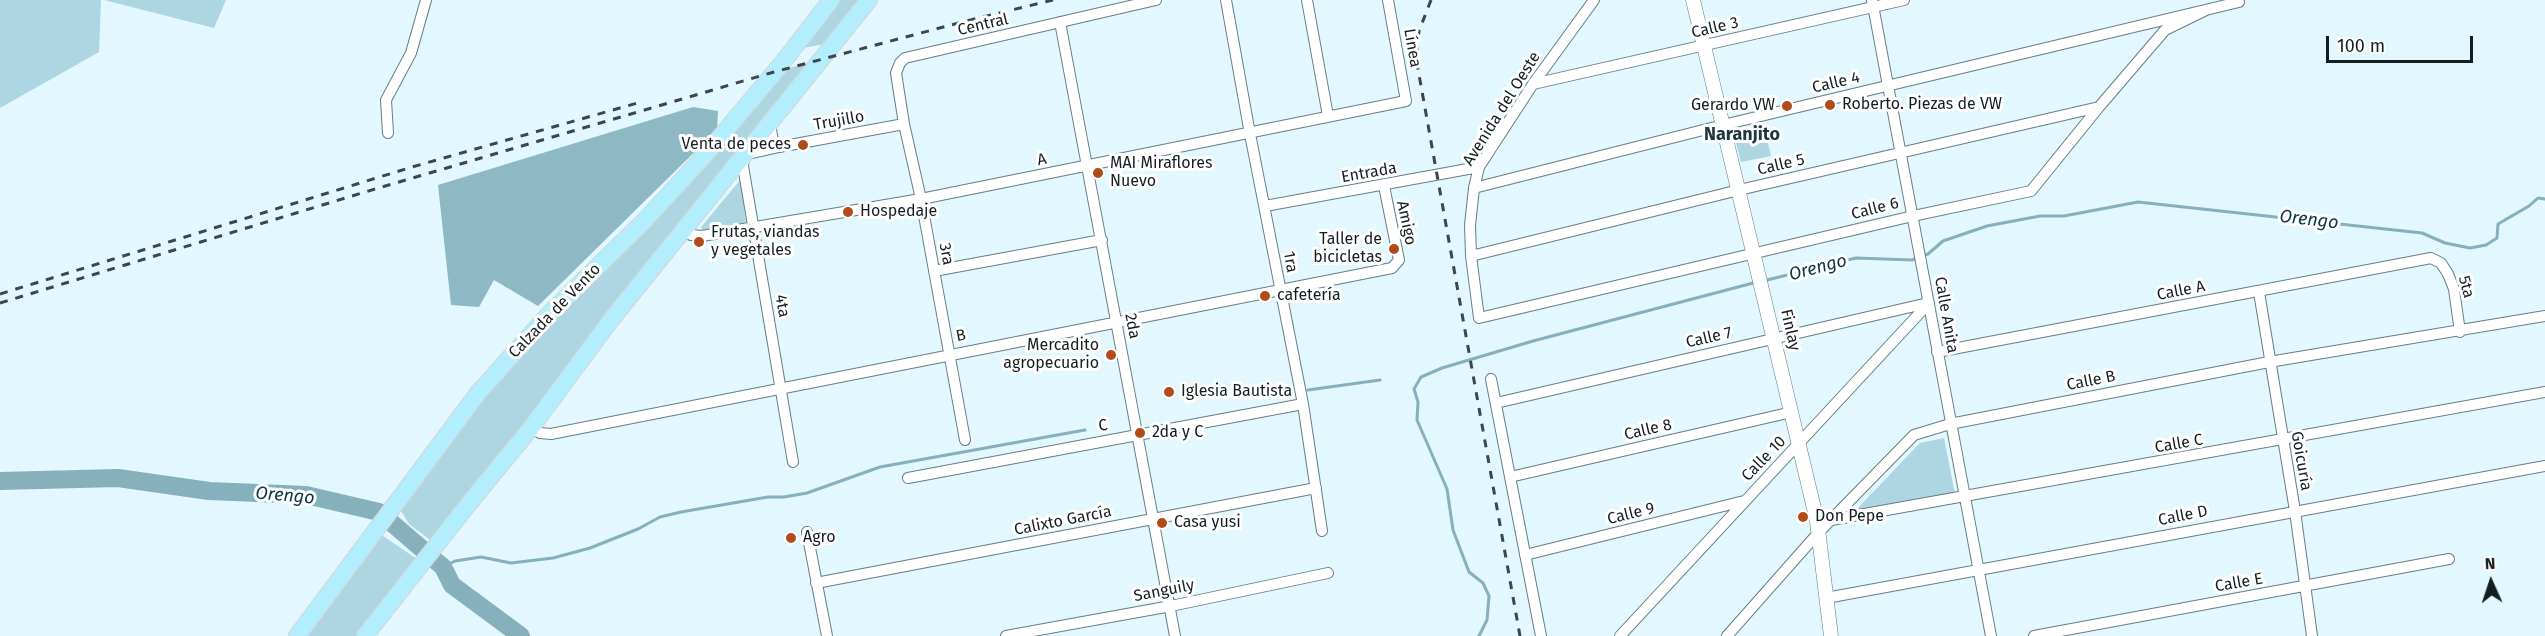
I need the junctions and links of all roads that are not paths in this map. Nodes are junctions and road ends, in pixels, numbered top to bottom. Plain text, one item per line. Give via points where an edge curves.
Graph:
1 (426, 0) edge
2 (831, 0) edge
3 (869, 0) edge
4 (1156, 0) edge
5 (1226, 0) edge
6 (1307, 0) edge
7 (1388, 0) edge
8 (1594, 0) edge
9 (1693, 0) edge
10 (1904, 0) edge
11 (2239, 2) dead end
12 (1872, 4) edge
13 (2205, 5) edge
14 (1060, 22) junction
15 (1705, 46) junction
16 (896, 73) joint
17 (1533, 84) junction
18 (1889, 86) junction
19 (1406, 100) joint
20 (2099, 107) junction
21 (1328, 116) junction
22 (770, 123) junction
23 (904, 124) junction
24 (1723, 125) junction
25 (388, 133) dead end
26 (1250, 134) junction
27 (779, 147) junction
28 (1901, 152) junction
29 (744, 155) junction
30 (1088, 166) junction
31 (1479, 167) junction
32 (1384, 186) junction
33 (1474, 188) junction
34 (1739, 190) junction
35 (921, 199) junction
36 (1264, 206) junction
37 (1912, 216) junction
38 (753, 228) junction
39 (684, 230) junction
40 (1102, 240) junction
41 (1755, 254) junction
42 (1471, 256) junction
43 (2431, 258) joint
44 (1397, 265) joint
45 (934, 271) junction
46 (1280, 291) junction
47 (2259, 292) junction
48 (1929, 303) junction
49 (2545, 316) edge
50 (1479, 318) joint
51 (1116, 322) junction
52 (2460, 332) junction
53 (1774, 338) junction
54 (1937, 352) junction
55 (950, 354) junction
56 (2269, 363) junction
57 (1491, 379) dead end
58 (782, 387) junction
59 (2545, 392) edge
60 (1496, 403) junction
61 (1302, 404) junction
62 (1792, 412) junction
63 (1950, 424) junction
64 (531, 428) junction
65 (1139, 436) junction
66 (965, 440) dead end
67 (2282, 440) junction
68 (1799, 444) junction
69 (793, 462) dead end
70 (2545, 466) edge
71 (1510, 477) junction
72 (908, 478) dead end
73 (1316, 488) junction
74 (1965, 497) junction
75 (1744, 501) junction
76 (2295, 511) junction
77 (1154, 519) junction
78 (1822, 525) junction
79 (1322, 531) dead end
80 (807, 532) dead end
81 (1525, 555) junction
82 (2449, 559) dead end
83 (1977, 570) junction
84 (1328, 573) dead end
85 (816, 583) junction
86 (2305, 586) junction
87 (1826, 598) junction
88 (1171, 606) junction
89 (297, 636) edge
90 (365, 636) edge
91 (827, 636) edge
92 (1006, 636) edge
93 (1175, 636) edge
94 (1541, 636) edge
95 (1620, 636) edge
96 (1727, 636) edge
97 (1831, 636) edge
98 (1991, 636) edge
99 (2034, 636) edge
100 (2312, 636) edge

1 - 25 street via 411,53 386,100
2 - 89 main road, Calzada de Vento via 704,156 547,316 478,393
3 - 22 main road
4 - 14 street, Central
5 - 26 street, 1ra
6 - 21 street
7 - 19 street, Línea
8 - 17 street, Avenida del Oeste
9 - 15 street, Finlay
10 - 12 street, Calle 3
11 - 13 street
12 - 15 street, Calle 3
12 - 18 street, Calle Anita
13 - 18 street, Calle 4
13 - 20 street, Calle 6 via 2165,30
14 - 16 street, Central via 905,58
14 - 30 street, 2da
15 - 17 street, Calle 3
15 - 24 street, Finlay
16 - 23 street, 3ra
17 - 31 street, Avenida del Oeste
18 - 24 street, Calle 4
18 - 28 street, Calle Anita
19 - 21 street, A
20 - 28 street, Calle 5
20 - 37 street, Calle 6 via 2031,191
21 - 26 street, A
22 - 27 street via 773,142
22 - 29 main road
23 - 27 street, Trujillo
23 - 35 street, 3ra
24 - 33 street, Calle 4
24 - 34 street, Finlay
26 - 30 street, A
26 - 36 street, 1ra
27 - 29 street, Trujillo
28 - 34 street, Calle 5
28 - 37 street, Calle Anita
29 - 38 street, 4ta
29 - 39 main road
30 - 35 street, A
30 - 40 street, 2da
31 - 32 street, Entrada
31 - 33 street, Avenida del Oeste
32 - 36 street, Entrada
32 - 44 street, Amigo
33 - 42 street, Avenida del Oeste
34 - 41 street, Finlay
34 - 42 street, Calle 5
35 - 38 street, A
35 - 45 street, 3ra
36 - 46 street, 1ra
37 - 41 street, Calle 6
37 - 48 street, Calle Anita
38 - 39 street, A via 702,236 692,236
38 - 58 street, 4ta
39 - 64 main road
40 - 45 street
40 - 51 street, 2da
41 - 50 street, Calle 6
41 - 53 street, Finlay
42 - 50 street, Avenida del Oeste
43 - 47 street, Calle A
43 - 52 street, 5ta via 2441,263 2454,289
44 - 46 street, B
45 - 55 street, 3ra
46 - 51 street, B
46 - 61 street, 1ra
47 - 54 street, Calle A
47 - 56 street, Goicuría
48 - 53 street, Calle 7
48 - 54 street, Calle Anita
48 - 68 street, Calle 10
49 - 52 street, Calle B
51 - 55 street, B
51 - 65 street, 2da
52 - 56 street, Calle B
53 - 60 street, Calle 7
53 - 62 street, Finlay
54 - 63 street, Calle Anita
55 - 58 street, B
55 - 66 street, 3ra
56 - 63 street, Calle B
56 - 67 street, Goicuría
57 - 60 street
58 - 64 street, B via 551,434
58 - 69 street, 4ta
59 - 67 street, Calle C
60 - 71 street
61 - 65 street, C
61 - 73 street, 1ra
62 - 68 street, Finlay
62 - 71 street, Calle 8
63 - 74 street, Calle Anita
63 - 78 street, Calle B via 1914,435
64 - 90 main road
65 - 72 street, C
65 - 77 street, 2da
67 - 74 street, Calle C
67 - 76 street, Goicuría
68 - 75 street, Calle 10
68 - 78 street, Finlay
70 - 76 street, Calle D
71 - 81 street
73 - 77 street, Calixto García
73 - 79 street, 1ra
74 - 78 street, Calle C
74 - 83 street, Calle Anita
75 - 81 street, Calle 9
75 - 95 street, Calle 10
76 - 83 street, Calle D
76 - 86 street, Goicuría
77 - 85 street, Calixto García
77 - 88 street, 2da
78 - 87 street, Finlay
78 - 96 street, Calle B
80 - 85 street
81 - 94 street
82 - 86 street, Calle E
83 - 87 street, Calle D
83 - 98 street, Calle Anita
84 - 88 street, Sanguily
85 - 91 street
86 - 99 street, Calle E
86 - 100 street, Goicuría
87 - 97 street, Finlay
88 - 92 street, Sanguily
88 - 93 street, 2da

